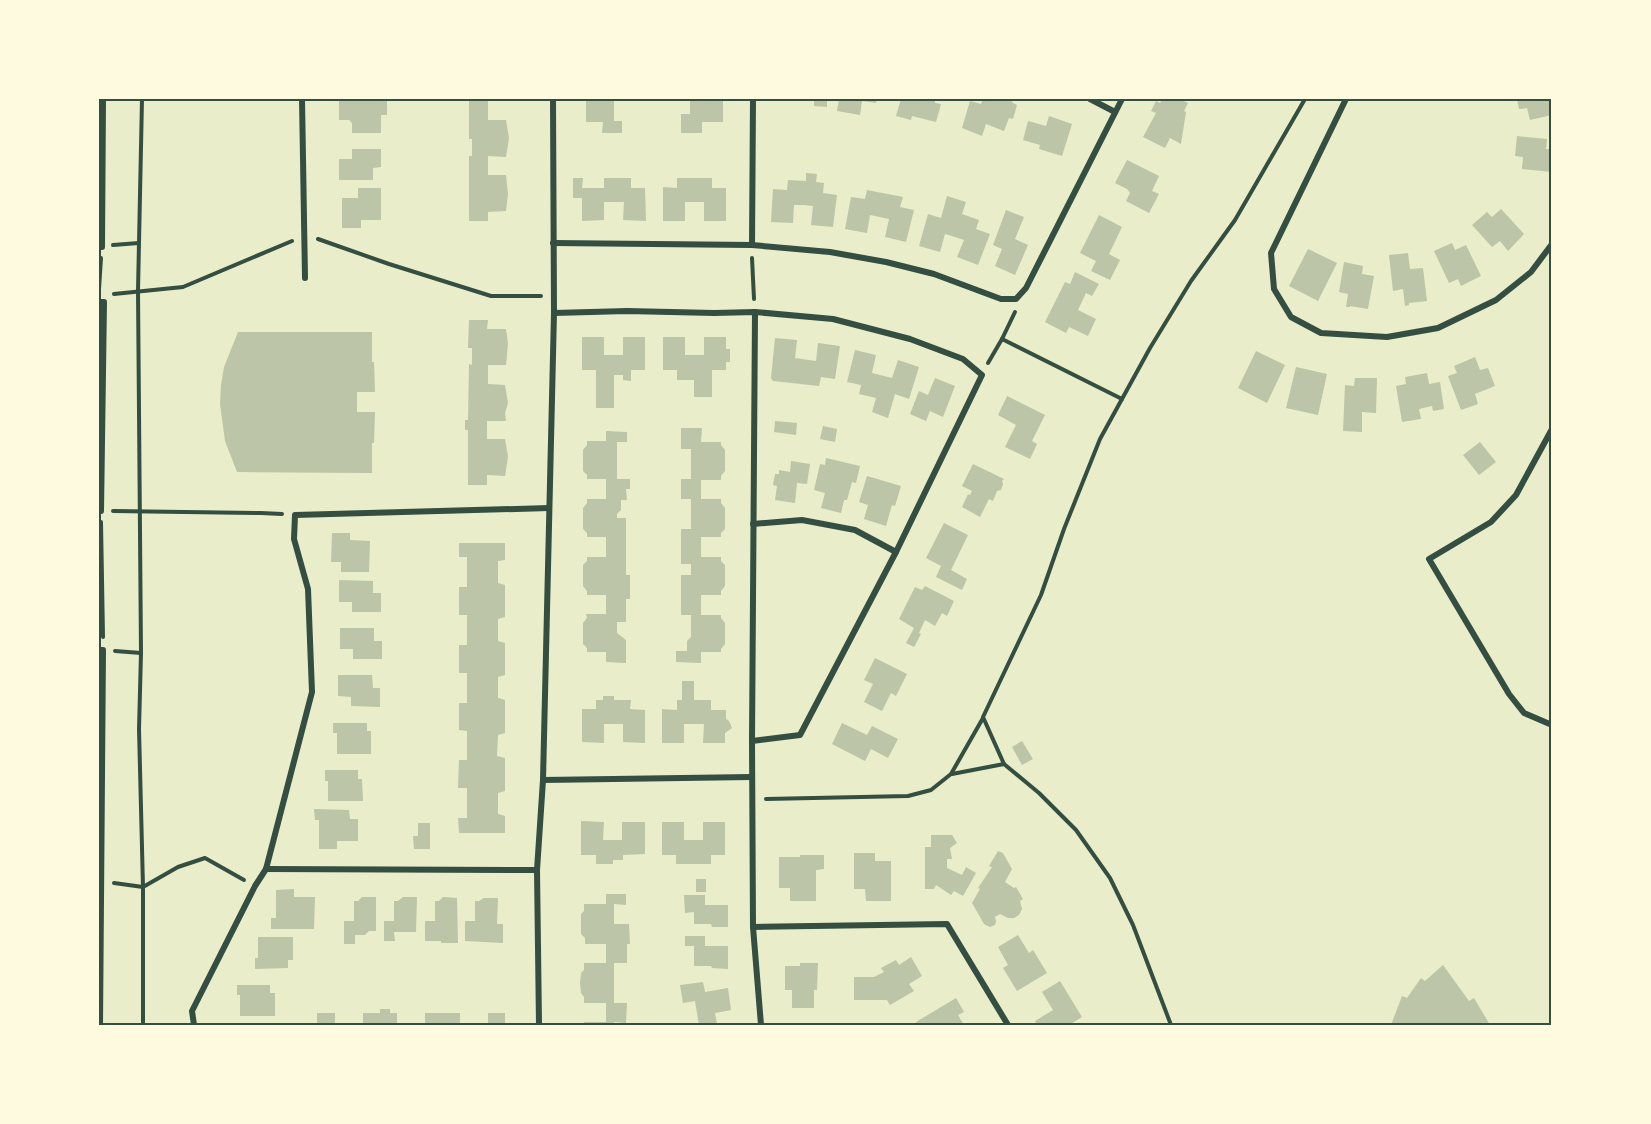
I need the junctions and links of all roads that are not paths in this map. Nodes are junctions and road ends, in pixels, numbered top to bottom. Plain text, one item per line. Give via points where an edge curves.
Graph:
1 (103, 99) edge
2 (302, 99) edge
3 (554, 99) edge
4 (753, 99) edge
5 (1090, 99) edge
6 (1122, 99) edge
7 (1346, 99) edge
8 (1115, 112) junction
9 (553, 243) junction
10 (1552, 244) edge
11 (752, 246) junction
12 (100, 247) edge
13 (304, 278) dead end
14 (101, 302) edge
15 (755, 312) junction
16 (554, 313) junction
17 (1552, 429) edge
18 (549, 508) junction
19 (100, 510) edge
20 (753, 524) junction
21 (896, 552) junction
22 (101, 650) edge
23 (1552, 725) edge
24 (752, 741) junction
25 (752, 777) junction
26 (543, 780) junction
27 (266, 869) junction
28 (100, 870) edge
29 (537, 870) junction
30 (753, 927) junction
31 (100, 1025) edge
32 (194, 1025) edge
33 (539, 1025) edge
34 (761, 1025) edge
35 (1008, 1025) edge

1 - 12 street
2 - 13 street
3 - 9 street
4 - 11 street
5 - 8 street
6 - 8 street
7 - 10 street via 1271,254 1274,289 1290,317 1321,333 1388,337 1438,328 1496,300 1531,272
8 - 11 street via 1017,299 1001,299 934,274 886,262 830,252
9 - 11 street
9 - 16 street
14 - 19 street
15 - 16 street
15 - 20 street
15 - 21 street via 833,319 910,339 963,359 982,375
16 - 18 street
17 - 23 street via 1516,495 1491,522 1429,559 1509,694 1524,713
18 - 26 street
18 - 27 street via 296,515 294,539 308,589 312,692
20 - 21 street via 802,520 855,530
20 - 24 street
21 - 24 street via 800,735
22 - 28 street
24 - 25 street
25 - 26 street
25 - 30 street
26 - 29 street
27 - 29 street
27 - 32 street via 192,1011
28 - 31 street
29 - 33 street
30 - 34 street
30 - 35 street via 947,924

